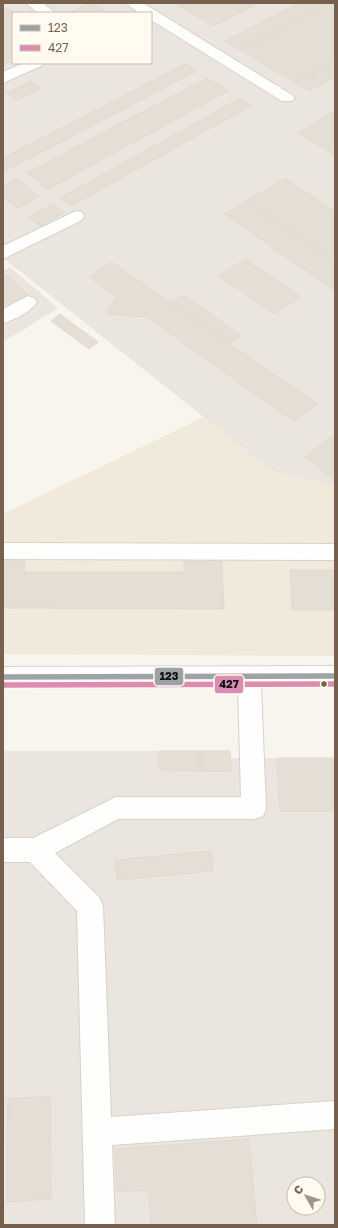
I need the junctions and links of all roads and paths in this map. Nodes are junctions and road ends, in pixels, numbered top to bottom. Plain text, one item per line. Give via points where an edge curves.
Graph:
1 (33, 3) edge
2 (133, 3) edge
3 (46, 12) edge
4 (147, 12) edge
5 (152, 15) edge
6 (34, 64) edge
7 (3, 78) edge
8 (287, 98) dead end
9 (76, 216) dead end
10 (3, 253) edge
11 (28, 302) dead end
12 (3, 317) edge
13 (3, 551) edge
14 (335, 552) edge
15 (249, 676) junction
16 (335, 676) edge
17 (3, 677) edge
18 (3, 850) edge
19 (35, 850) junction
20 (335, 1114) edge
21 (97, 1132) junction
22 (100, 1225) edge

1 - 3 street
2 - 4 street
5 - 8 street
6 - 7 street
9 - 10 street
11 - 12 street
13 - 14 street
15 - 16 street
15 - 17 street
15 - 19 street via 254,808 116,808
18 - 19 street
19 - 21 street via 90,906
20 - 21 street
21 - 22 street

